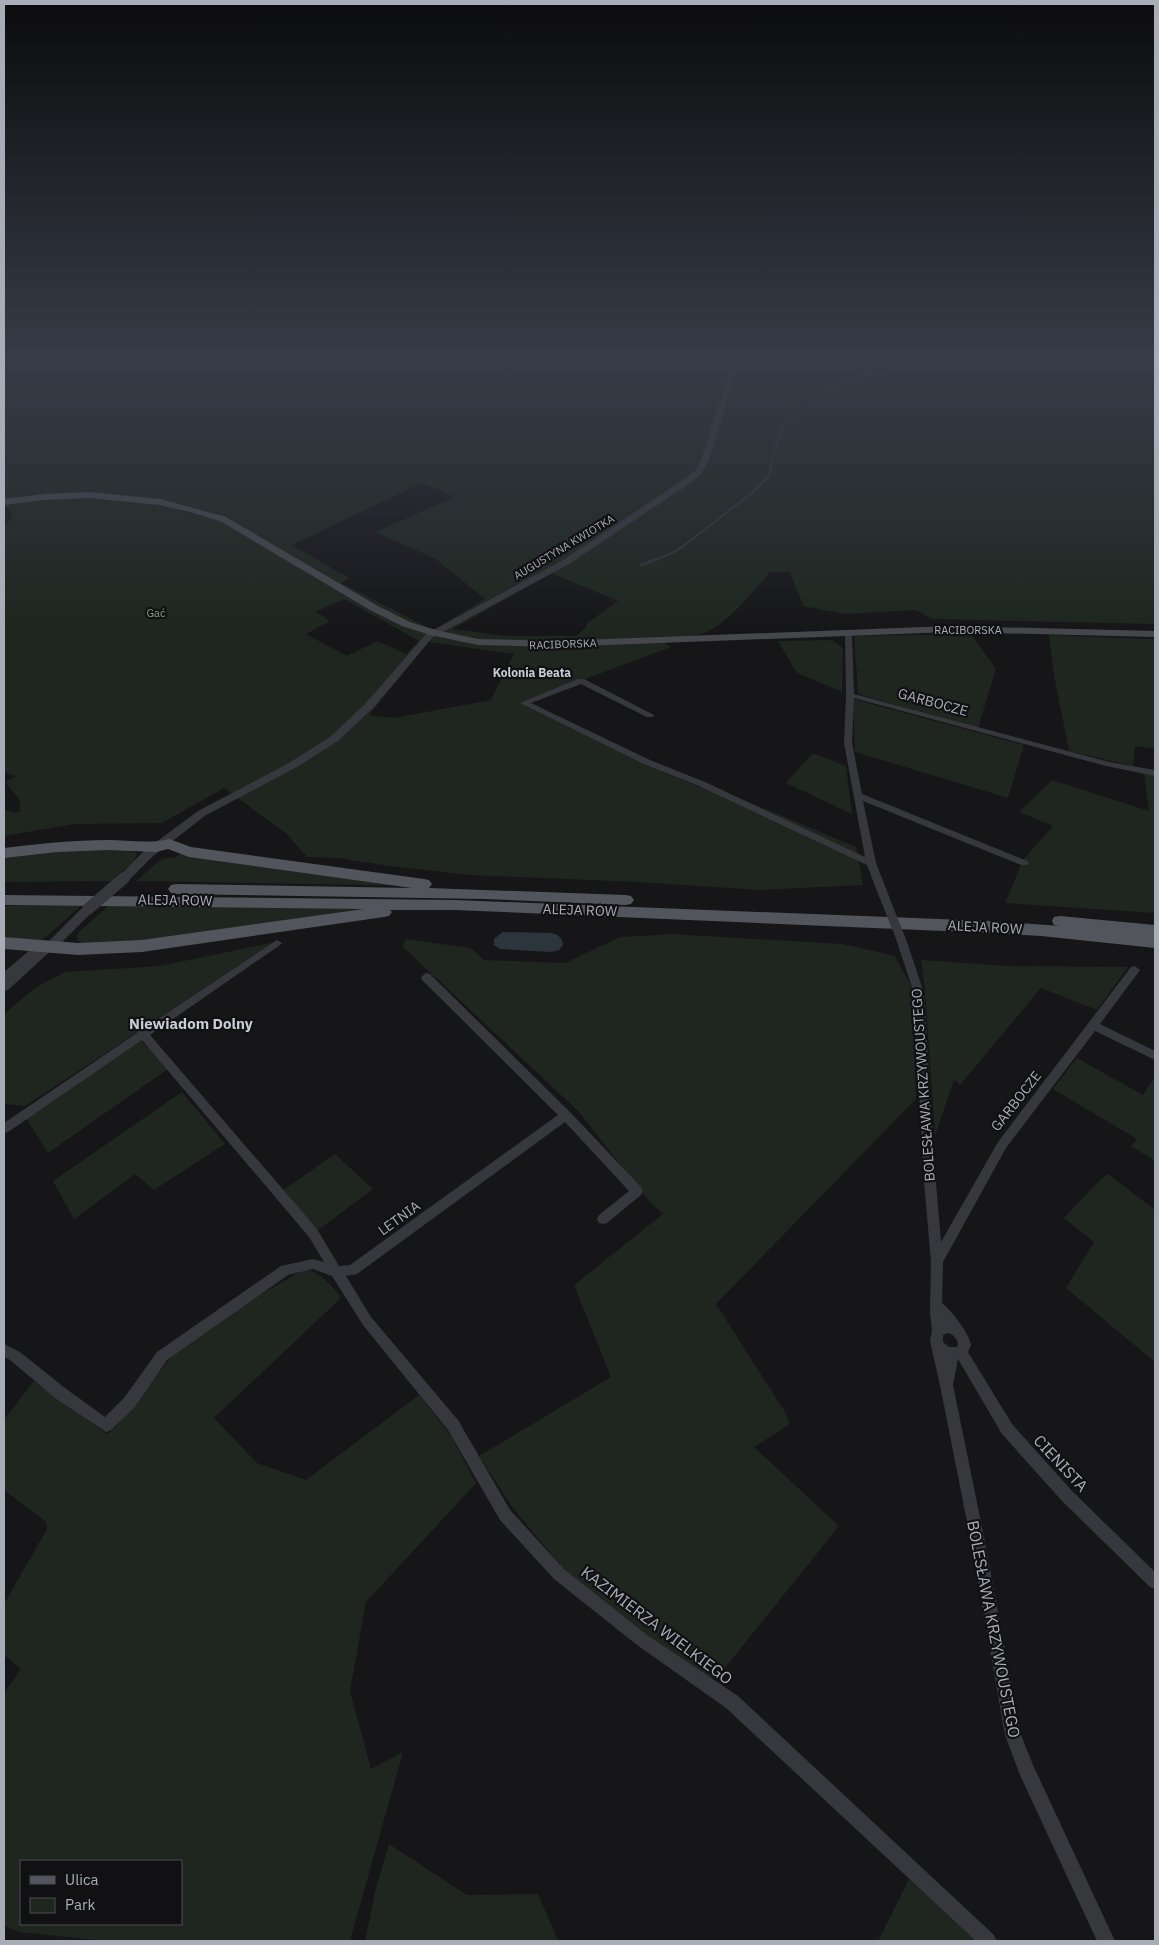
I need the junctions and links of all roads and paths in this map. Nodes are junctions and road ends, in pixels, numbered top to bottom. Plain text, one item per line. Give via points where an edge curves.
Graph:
1 (708, 451) edge
2 (4, 502) edge
3 (434, 633) junction
4 (848, 633) junction
5 (1155, 634) edge
6 (850, 695) junction
7 (650, 714) dead end
8 (1155, 773) edge
9 (857, 795) junction
10 (162, 846) junction
11 (4, 853) edge
12 (871, 863) junction
13 (1024, 864) dead end
14 (4, 889) edge
15 (485, 894) junction
16 (4, 900) edge
17 (455, 905) junction
18 (1155, 930) edge
19 (1155, 942) edge
20 (4, 943) edge
21 (277, 944) dead end
22 (46, 946) junction
23 (1135, 970) dead end
24 (426, 977) dead end
25 (4, 978) edge
26 (4, 987) edge
27 (1094, 1026) junction
28 (142, 1033) junction
29 (1155, 1056) edge
30 (566, 1115) junction
31 (4, 1129) edge
32 (603, 1220) dead end
33 (937, 1261) junction
34 (336, 1272) junction
35 (937, 1306) junction
36 (955, 1329) junction
37 (938, 1331) junction
38 (939, 1347) junction
39 (4, 1350) edge
40 (957, 1353) junction
41 (948, 1390) junction
42 (1155, 1582) edge
43 (988, 1941) edge
44 (1106, 1941) edge

1 - 3 street, AUGUSTYNA KWIOTKA via 699,472 690,480 566,562
2 - 3 main road, RACIBORSKA via 89,496 160,502 223,519 383,613
3 - 4 main road, RACIBORSKA via 478,642 532,645
3 - 10 street, AUGUSTYNA KWIOTKA via 422,642 370,705 334,739 293,766 219,805
4 - 5 main road, RACIBORSKA via 950,629
4 - 6 street, BOLESŁAWA KRZYWOUSTEGO
6 - 8 street, GARBOCZE via 1109,764
6 - 9 street, BOLESŁAWA KRZYWOUSTEGO via 848,743
7 - 12 street via 581,681 524,703
9 - 12 street, BOLESŁAWA KRZYWOUSTEGO
9 - 13 street
10 - 11 main road via 84,845
10 - 15 main road
10 - 22 street, AUGUSTYNA KWIOTKA, bridge
12 - 33 street, BOLESŁAWA KRZYWOUSTEGO, bridge via 919,993
14 - 15 main road, ALEJA ROW
15 - 18 main road, ALEJA ROW via 960,916
16 - 17 main road, ALEJA ROW
17 - 19 main road, ALEJA ROW via 990,927
17 - 22 main road via 142,946 86,949
20 - 22 main road
21 - 28 street
22 - 25 street
22 - 26 street
23 - 27 street, GARBOCZE
24 - 30 street
27 - 29 street
27 - 33 street, GARBOCZE via 1002,1145
28 - 31 street
28 - 34 street via 313,1233
30 - 32 street via 637,1191
30 - 34 street, LETNIA via 353,1270
33 - 35 street, BOLESŁAWA KRZYWOUSTEGO
34 - 39 street via 313,1264 285,1270 162,1356 129,1403 106,1425
34 - 43 street, KAZIMIERZA WIELKIEGO via 367,1321 453,1425 505,1516 559,1574 642,1640 732,1702
35 - 36 street
35 - 37 street, BOLESŁAWA KRZYWOUSTEGO
36 - 37 street
36 - 40 street via 964,1341 964,1349
37 - 38 street
38 - 40 street via 946,1352
38 - 41 street, BOLESŁAWA KRZYWOUSTEGO
40 - 41 street, BOLESŁAWA KRZYWOUSTEGO via 950,1364
40 - 42 street, CIENISTA via 1014,1436 1067,1496
41 - 44 street, BOLESŁAWA KRZYWOUSTEGO via 1013,1735

